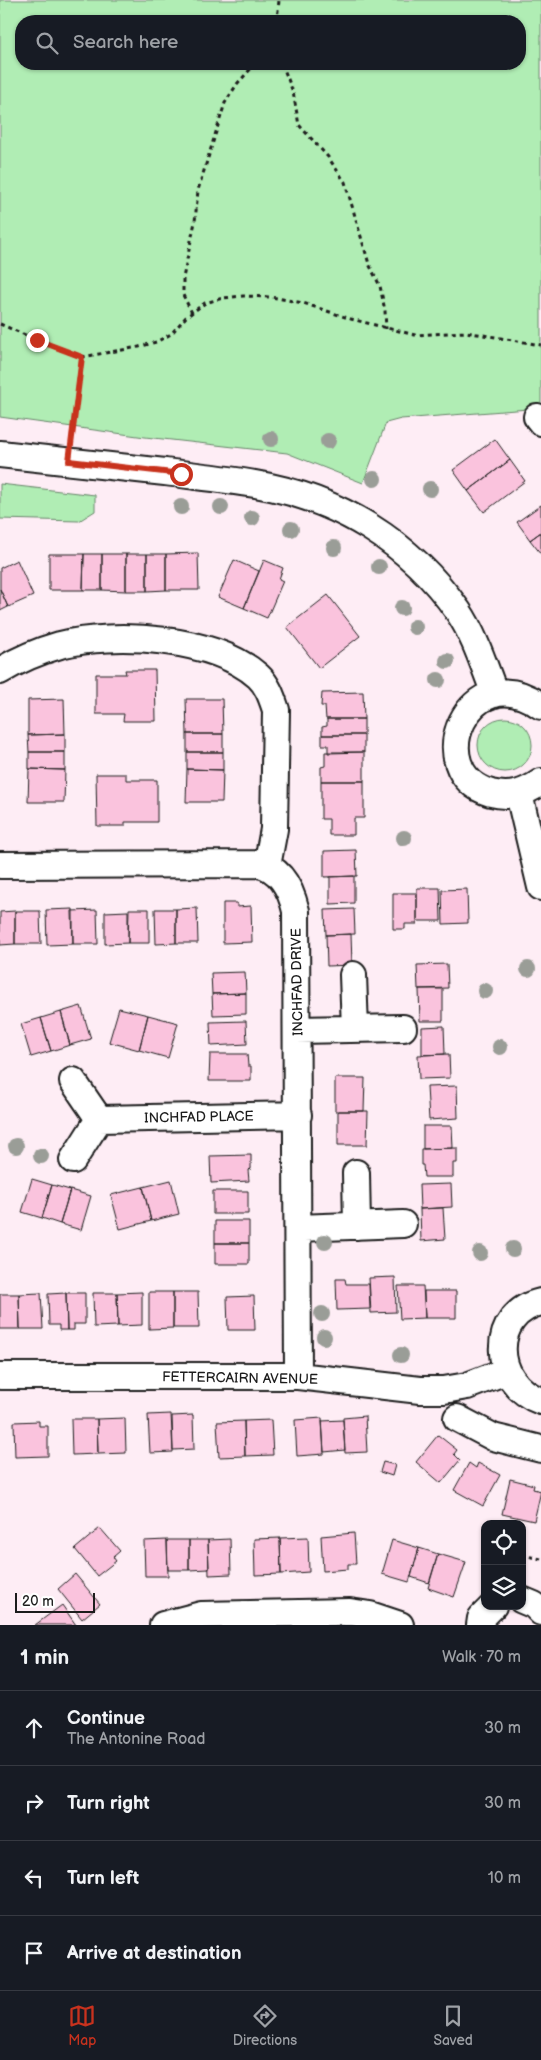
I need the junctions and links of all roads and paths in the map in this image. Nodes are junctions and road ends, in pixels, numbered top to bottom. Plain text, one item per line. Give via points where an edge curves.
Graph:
1 (279, 0) edge
2 (278, 15) edge
3 (250, 70) edge
4 (284, 70) edge
5 (192, 313) junction
6 (0, 324) edge
7 (386, 329) junction
8 (541, 345) edge
9 (82, 357) junction
10 (0, 454) edge
11 (69, 461) junction
12 (0, 671) edge
13 (495, 694) junction
14 (541, 706) edge
15 (530, 788) edge
16 (0, 865) edge
17 (267, 866) junction
18 (541, 887) edge
19 (354, 975) dead end
20 (403, 1028) dead end
21 (355, 1029) junction
22 (297, 1030) junction
23 (73, 1081) dead end
24 (298, 1115) junction
25 (99, 1120) junction
26 (73, 1160) dead end
27 (356, 1173) dead end
28 (403, 1224) dead end
29 (357, 1226) junction
30 (298, 1228) junction
31 (541, 1302) edge
32 (506, 1371) junction
33 (0, 1376) edge
34 (298, 1376) junction
35 (541, 1401) edge
36 (457, 1418) dead end
37 (541, 1449) edge
38 (526, 1556) edge
39 (541, 1559) edge
40 (526, 1602) edge
41 (489, 1610) edge
42 (541, 1612) edge
43 (163, 1625) edge
44 (400, 1625) edge
45 (480, 1625) edge

1 - 2 path
3 - 5 path via 225,103 198,190 183,278 183,295
4 - 7 path via 293,92 299,125 328,157 344,182 369,264 380,286
5 - 7 path via 205,303 223,298 271,297 303,303
5 - 9 path via 171,334 156,342
6 - 9 path
7 - 8 path via 415,335 466,332
9 - 11 path
10 - 11 street
11 - 13 street via 257,484 306,497 355,517 397,544 437,584 459,612
12 - 17 street via 60,645 136,638 171,641 203,649 237,662 259,677 276,710 274,829
13 - 14 street via 527,697
13 - 15 street via 479,701 466,713 457,729 455,747 459,764 469,780 484,790 501,795
15 - 18 street
16 - 17 street
17 - 22 street, INCHFAD DRIVE via 288,886 296,911
19 - 21 street
20 - 21 street
21 - 22 street
22 - 24 street, INCHFAD DRIVE
23 - 25 street
24 - 25 street, INCHFAD PLACE
24 - 30 street, INCHFAD DRIVE
25 - 26 street
27 - 29 street
28 - 29 street
29 - 30 street
30 - 34 street, INCHFAD DRIVE
31 - 32 street via 523,1310 511,1322 504,1338 502,1355
32 - 34 street, FETTERCAIRN AVENUE via 467,1386 444,1390
32 - 35 street via 516,1386
33 - 34 street, FETTERCAIRN AVENUE
36 - 37 street via 492,1437
38 - 39 path
40 - 42 street
41 - 45 street via 481,1618
43 - 44 street via 201,1615 350,1612

